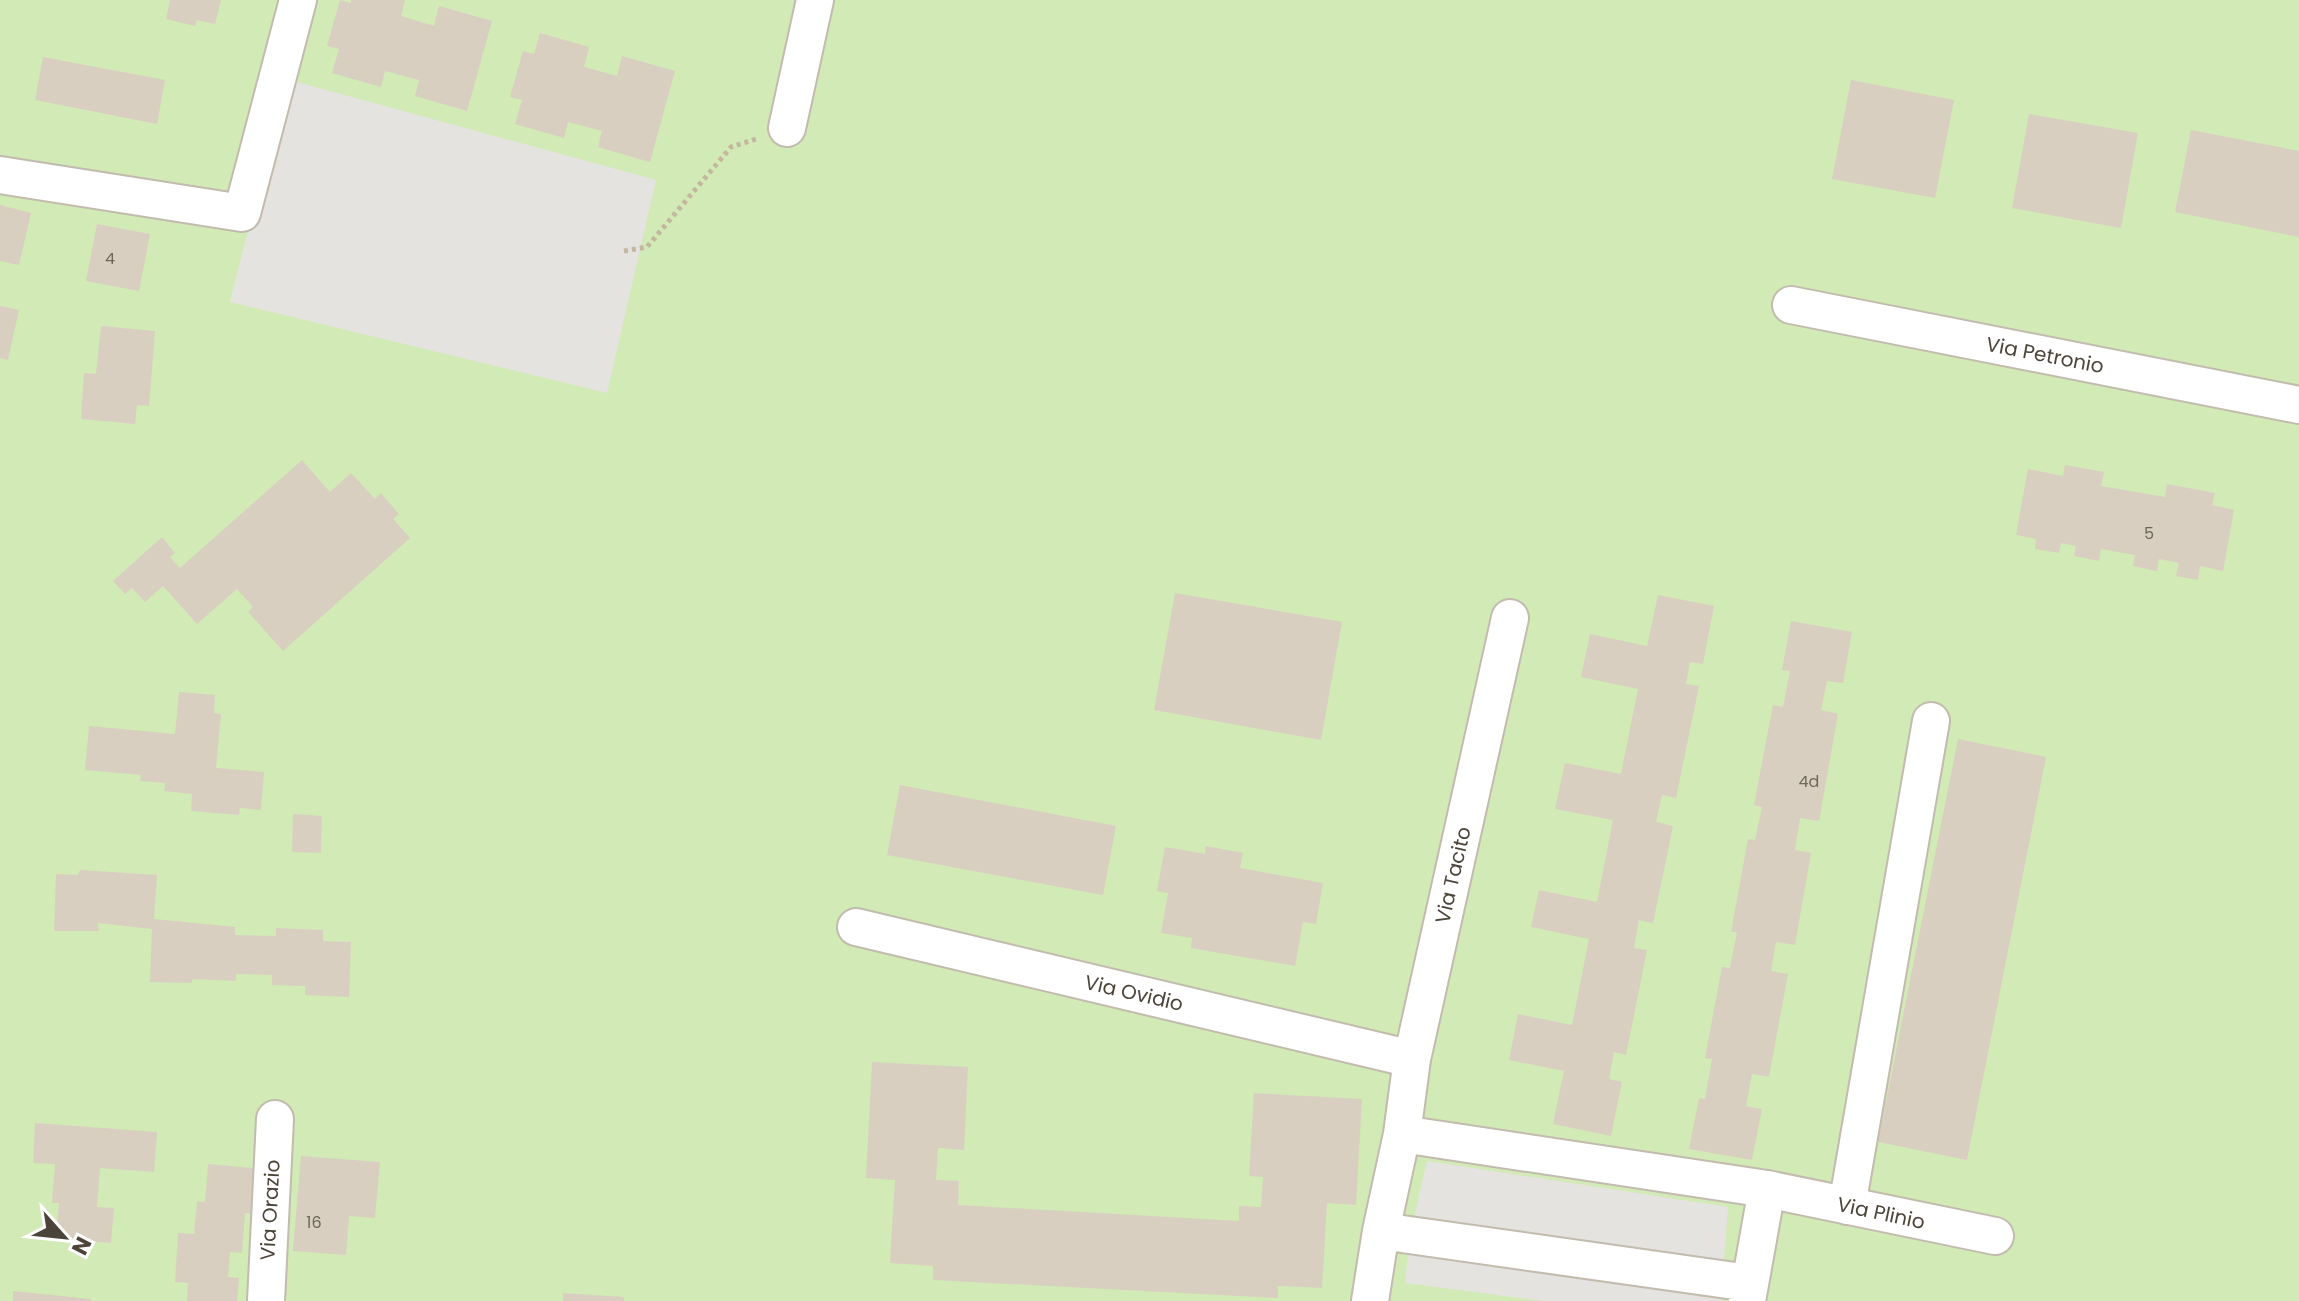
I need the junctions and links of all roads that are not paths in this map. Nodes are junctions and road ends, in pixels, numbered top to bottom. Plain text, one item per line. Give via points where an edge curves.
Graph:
1 (298, 0) edge
2 (815, 0) edge
3 (787, 128) road end
4 (0, 175) edge
5 (1791, 305) dead end
6 (2299, 405) edge
7 (1510, 618) dead end
8 (1931, 721) dead end
9 (856, 927) dead end
10 (1412, 1059) junction
11 (275, 1119) dead end
12 (1402, 1134) junction
13 (1767, 1189) junction
14 (1847, 1206) junction
15 (1381, 1231) junction
16 (1995, 1236) dead end
17 (1748, 1292) edge
18 (266, 1301) edge
19 (1370, 1301) edge

1 - 4 street via 242,213
2 - 3 street
5 - 6 street, Via Petronio
7 - 10 street, Via Tacito
8 - 14 street
9 - 10 street, Via Ovidio
10 - 12 street, Via Tacito
11 - 18 street, Via Orazio
12 - 13 street
12 - 15 street, Via Tacito
13 - 14 street, Via Plinio
13 - 17 street
14 - 16 street, Via Plinio
15 - 17 street
15 - 19 street, Via Tacito

